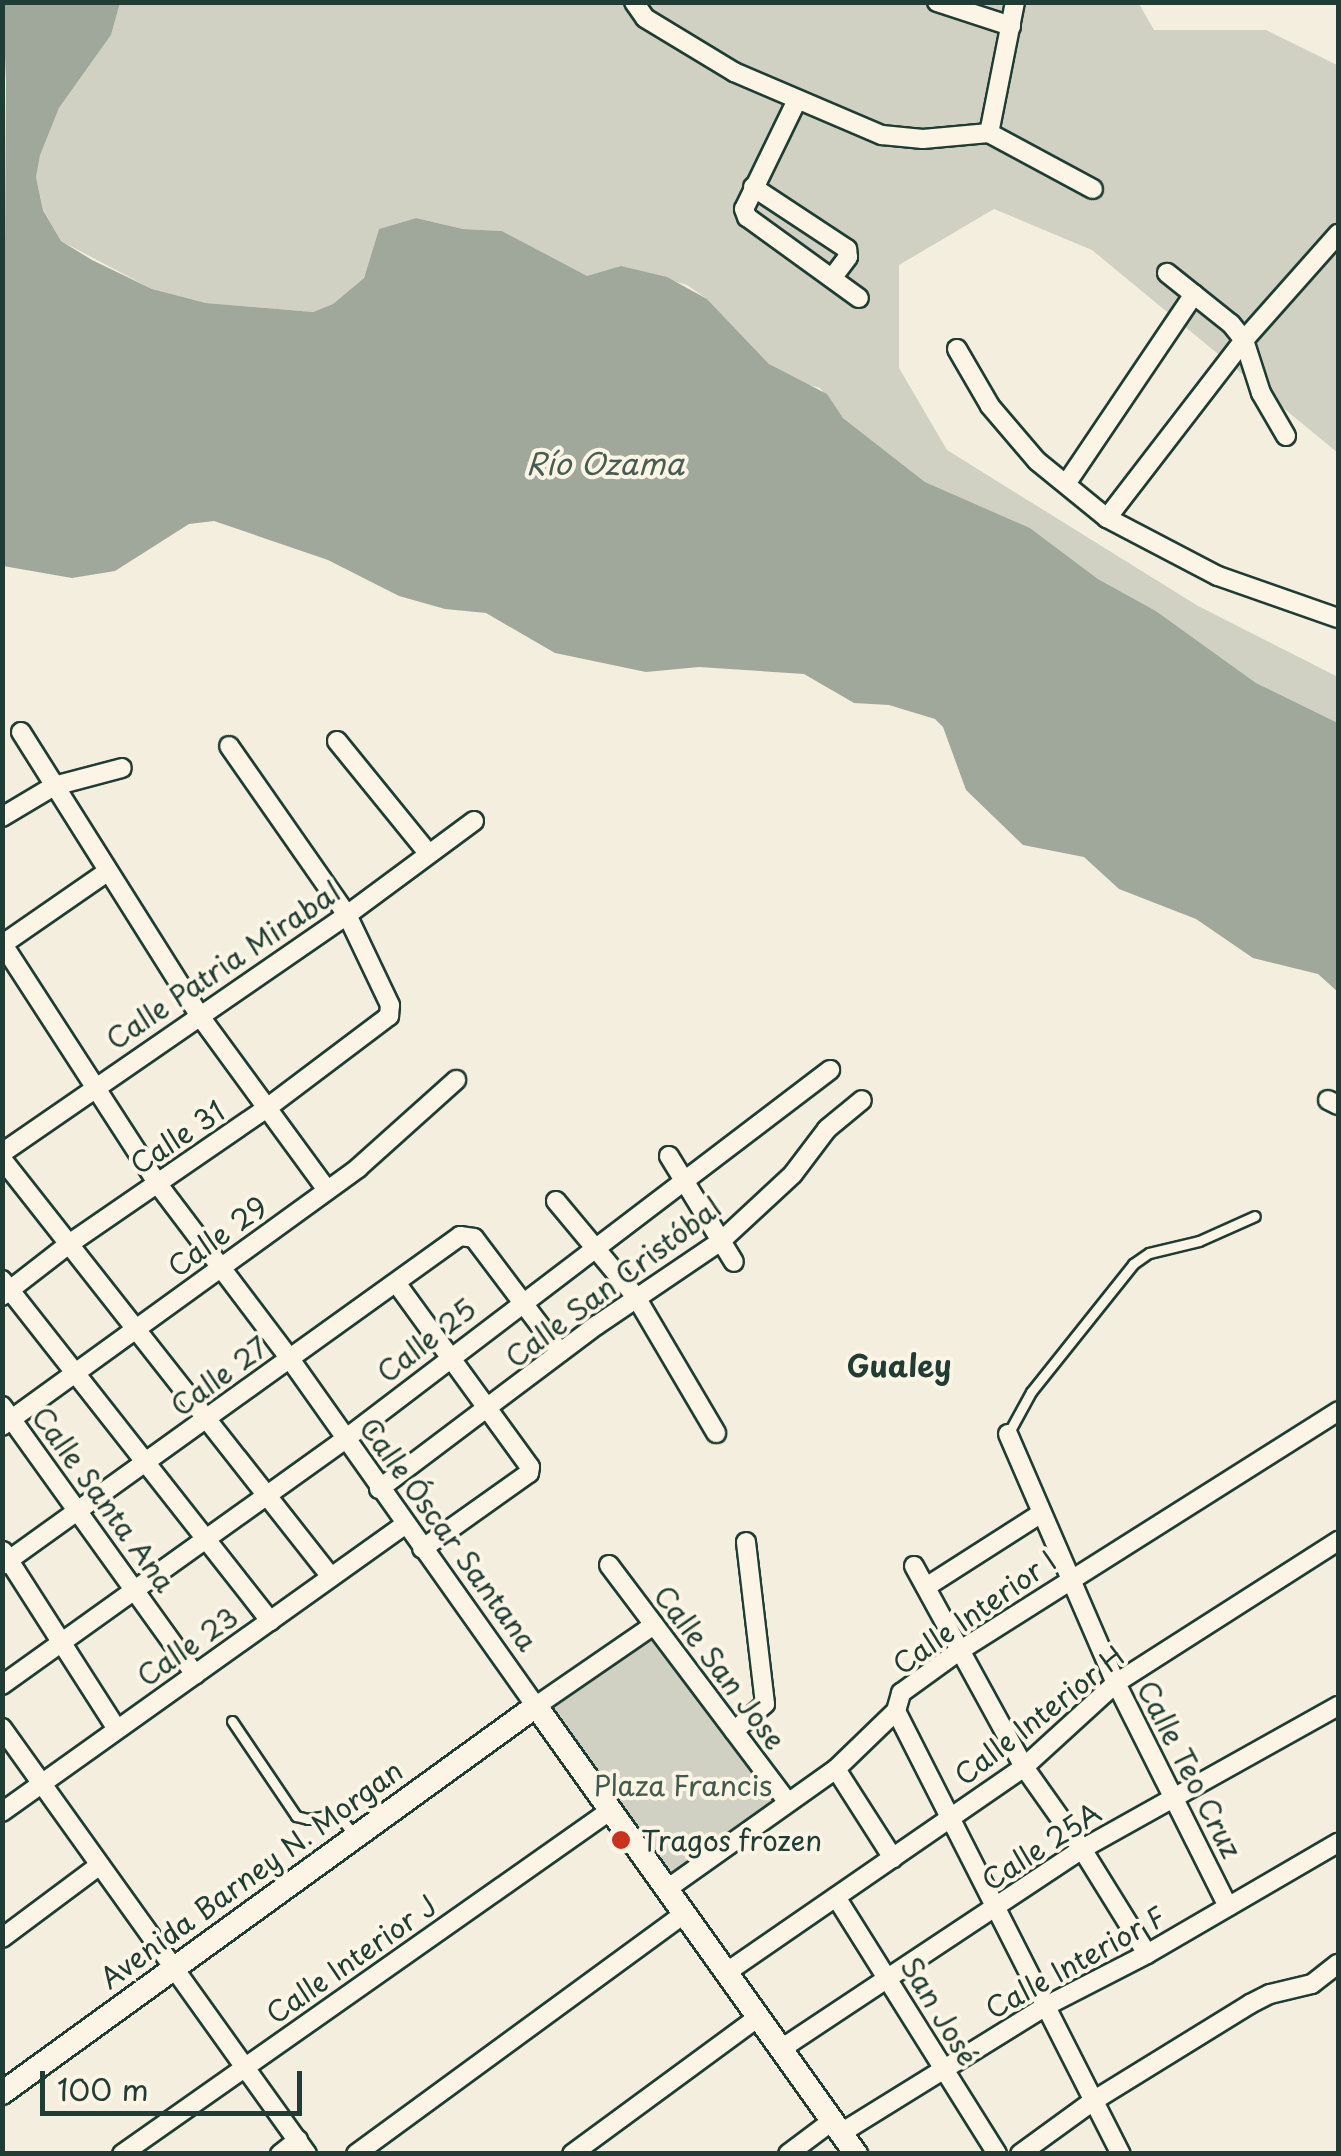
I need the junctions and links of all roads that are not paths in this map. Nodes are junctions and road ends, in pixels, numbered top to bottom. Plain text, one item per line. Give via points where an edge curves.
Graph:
1 (634, 2) edge
2 (937, 2) edge
3 (1015, 2) edge
4 (1011, 26) junction
5 (796, 100) junction
6 (989, 132) junction
7 (753, 187) junction
8 (1093, 189) dead end
9 (1338, 234) edge
10 (1166, 272) dead end
11 (832, 278) junction
12 (1194, 294) junction
13 (859, 298) dead end
14 (1244, 340) junction
15 (958, 349) dead end
16 (1286, 436) dead end
17 (1066, 484) junction
18 (1107, 518) junction
19 (1338, 618) edge
20 (21, 732) dead end
21 (337, 741) dead end
22 (229, 746) dead end
23 (122, 768) dead end
24 (54, 786) junction
25 (2, 817) edge
26 (474, 821) dead end
27 (428, 853) junction
28 (106, 872) junction
29 (346, 915) junction
30 (3, 944) edge
31 (199, 1014) junction
32 (830, 1070) dead end
33 (456, 1080) dead end
34 (96, 1086) junction
35 (862, 1100) dead end
36 (268, 1108) junction
37 (2, 1156) edge
38 (669, 1156) dead end
39 (685, 1182) junction
40 (157, 1183) junction
41 (327, 1190) junction
42 (556, 1201) dead end
43 (1255, 1216) dead end
44 (721, 1241) junction
45 (69, 1244) junction
46 (597, 1248) junction
47 (734, 1262) dead end
48 (220, 1268) junction
49 (396, 1284) junction
50 (5, 1288) edge
51 (636, 1298) junction
52 (522, 1302) junction
53 (136, 1329) junction
54 (560, 1352) junction
55 (449, 1356) junction
56 (290, 1359) junction
57 (77, 1373) junction
58 (489, 1410) junction
59 (1338, 1410) edge
60 (6, 1417) edge
61 (207, 1419) junction
62 (716, 1433) dead end
63 (1008, 1434) joint
64 (344, 1440) junction
65 (146, 1463) junction
66 (379, 1489) junction
67 (266, 1496) junction
68 (78, 1511) junction
69 (1040, 1514) junction
70 (404, 1525) junction
71 (207, 1540) junction
72 (1338, 1541) edge
73 (746, 1542) dead end
74 (422, 1549) junction
75 (5, 1559) edge
76 (609, 1565) dead end
77 (914, 1566) dead end
78 (332, 1577) junction
79 (1070, 1577) junction
80 (926, 1587) junction
81 (136, 1591) junction
82 (270, 1621) junction
83 (654, 1625) junction
84 (63, 1645) junction
85 (959, 1651) junction
86 (195, 1674) junction
87 (1116, 1683) junction
88 (2, 1685) edge
89 (536, 1706) junction
90 (1338, 1708) edge
91 (896, 1711) junction
92 (232, 1721) dead end
93 (2, 1728) edge
94 (117, 1730) junction
95 (734, 1731) junction
96 (1024, 1767) junction
97 (836, 1769) junction
98 (42, 1784) junction
99 (1174, 1796) junction
100 (786, 1802) junction
101 (611, 1810) junction
102 (2, 1812) edge
103 (950, 1818) junction
104 (354, 1836) junction
105 (1338, 1844) edge
106 (1082, 1848) junction
107 (893, 1858) junction
108 (100, 1864) junction
109 (666, 1888) junction
110 (836, 1897) junction
111 (999, 1907) junction
112 (1228, 1907) junction
113 (685, 1913) junction
114 (2, 1938) edge
115 (1148, 1954) junction
116 (175, 1964) junction
117 (1338, 1964) edge
118 (727, 1972) junction
119 (888, 1976) junction
120 (1044, 2007) junction
121 (760, 2016) junction
122 (784, 2047) junction
123 (248, 2066) junction
124 (942, 2070) junction
125 (2, 2093) edge
126 (1093, 2102) junction
127 (836, 2127) junction
128 (302, 2147) edge
129 (122, 2154) edge
130 (280, 2154) edge
131 (356, 2154) edge
132 (572, 2154) edge
133 (788, 2154) edge
134 (856, 2154) edge
135 (998, 2154) edge
136 (1020, 2154) edge
137 (1120, 2154) edge

1 - 5 street via 645,18 679,39
2 - 4 street
3 - 4 street
4 - 6 street
5 - 6 street via 903,139
5 - 7 street
6 - 8 street
7 - 11 street via 745,200 748,217
7 - 11 street via 847,248
9 - 14 street
10 - 12 street
11 - 13 street
12 - 14 street
12 - 17 street
14 - 16 street via 1261,393
14 - 18 street
15 - 17 street via 990,406
17 - 18 street
18 - 19 street via 1218,576
20 - 24 street
21 - 27 street
22 - 29 street
23 - 24 street
24 - 25 street
24 - 28 street
26 - 27 street, Calle Patria Mirabal
27 - 29 street, Calle Patria Mirabal
28 - 30 street
28 - 31 street
29 - 31 street, Calle Patria Mirabal
29 - 36 street, Calle 31 via 390,1005 382,1022
30 - 34 street, Calle Óscar Santana
31 - 34 street, Calle Patria Mirabal
31 - 36 street
32 - 39 street, Calle 25
33 - 41 street, Calle 29
34 - 37 street, Calle Patria Mirabal
34 - 40 street, Calle Óscar Santana
35 - 44 street, Calle San Cristóbal
36 - 40 street, Calle 31
36 - 41 street
37 - 45 street
38 - 39 street
39 - 44 street
39 - 46 street, Calle 25
40 - 45 street, Calle 31
40 - 48 street, Calle Óscar Santana
41 - 48 street, Calle 29
42 - 46 street
43 - 63 lane via 1133,1264 1030,1392
44 - 47 street
44 - 51 street, Calle San Cristóbal
45 - 50 street, Calle 31
45 - 53 street
46 - 51 street
46 - 52 street, Calle 25
48 - 53 street, Calle 29
48 - 56 street, Calle Óscar Santana
49 - 52 street, Calle 27 via 468,1234
49 - 55 street
49 - 56 street, Calle 27
50 - 57 street
51 - 54 street, Calle San Cristóbal
51 - 62 street
52 - 54 street
52 - 55 street, Calle 25
53 - 57 street, Calle 29
53 - 61 street
54 - 58 street, Calle San Cristóbal
55 - 58 street
55 - 64 street, Calle 25
56 - 61 street, Calle 27
56 - 64 street, Calle Óscar Santana
57 - 60 street, Calle 29
57 - 65 street
58 - 66 street, Calle San Cristóbal
58 - 74 street via 529,1473
59 - 79 street, Calle Interior I
60 - 68 street, Calle Santa Ana
61 - 65 street, Calle 27
61 - 67 street
63 - 69 street, Calle Teo Cruz
64 - 66 street, Calle Óscar Santana
64 - 67 street, Calle 25
65 - 68 street, Calle 27
65 - 71 street
66 - 70 street, Calle Óscar Santana
67 - 71 street, Calle 25
67 - 78 street
68 - 75 street, Calle 27
68 - 81 street, Calle Santa Ana
69 - 79 street, Calle Teo Cruz
69 - 80 street
70 - 74 street, Calle Óscar Santana
70 - 78 street, Calle 23
71 - 81 street, Calle 25
71 - 82 street
72 - 87 street, Calle Interior H
73 - 95 street via 766,1704
74 - 89 street, Calle Óscar Santana
75 - 84 street
76 - 83 street, Calle San Jose
77 - 80 street
78 - 82 street, Calle 23
79 - 85 street, Calle Interior I
79 - 87 street, Calle Teo Cruz
80 - 85 street
81 - 84 street, Calle 25
81 - 86 street, Calle Santa Ana
82 - 86 street, Calle 23
83 - 89 street
83 - 95 street, Calle San Jose
84 - 88 street, Calle 25
84 - 94 street
85 - 91 street, Calle Interior I via 900,1693
85 - 96 street
86 - 94 street, Calle 23
87 - 96 street, Calle Interior H
87 - 99 street, Calle Teo Cruz
89 - 101 street, Calle Óscar Santana
89 - 104 street, Avenida Barney N. Morgan
90 - 99 street, Calle 25A
91 - 97 street, Calle Interior I
91 - 103 street
92 - 104 lane via 296,1816 338,1814
93 - 98 street
94 - 98 street, Calle 23
95 - 100 street, Calle San Jose
96 - 103 street, Calle Interior H
96 - 106 street
97 - 100 street, Calle Interior I
97 - 107 street
98 - 102 street, Calle 23
98 - 108 street
99 - 106 street, Calle 25A
99 - 112 street, Calle Teo Cruz
100 - 109 street, Calle Interior I
101 - 109 street, Calle Óscar Santana
101 - 123 street, Calle Interior J
103 - 107 street, Calle Interior H
103 - 111 street
104 - 116 street, Avenida Barney N. Morgan
105 - 112 street, Calle Interior F
106 - 111 street, Calle 25A
106 - 115 street
107 - 110 street, Calle Interior H
108 - 114 street
108 - 116 street
109 - 113 street, Calle Óscar Santana
110 - 118 street, Calle Interior H
110 - 119 street, San José
111 - 119 street, Calle 25A
111 - 120 street
112 - 115 street, Calle Interior F
113 - 118 street, Calle Óscar Santana
113 - 131 street
115 - 120 street, Calle Interior F
116 - 123 street
116 - 125 street, Avenida Barney N. Morgan
117 - 126 street via 1312,1984 1250,2004
118 - 121 street, Calle Óscar Santana
119 - 122 street, Calle 25A
119 - 124 street, San José
120 - 124 street, Calle Interior F
120 - 126 street
121 - 122 street, Calle Óscar Santana
121 - 132 street
122 - 127 street, Calle Óscar Santana
123 - 128 street
123 - 129 street, Calle Interior J
124 - 127 street, Calle Interior F
124 - 135 street, San José
126 - 136 street
126 - 137 street
127 - 133 street, Calle Interior F
127 - 134 street, Calle Óscar Santana
128 - 130 street

